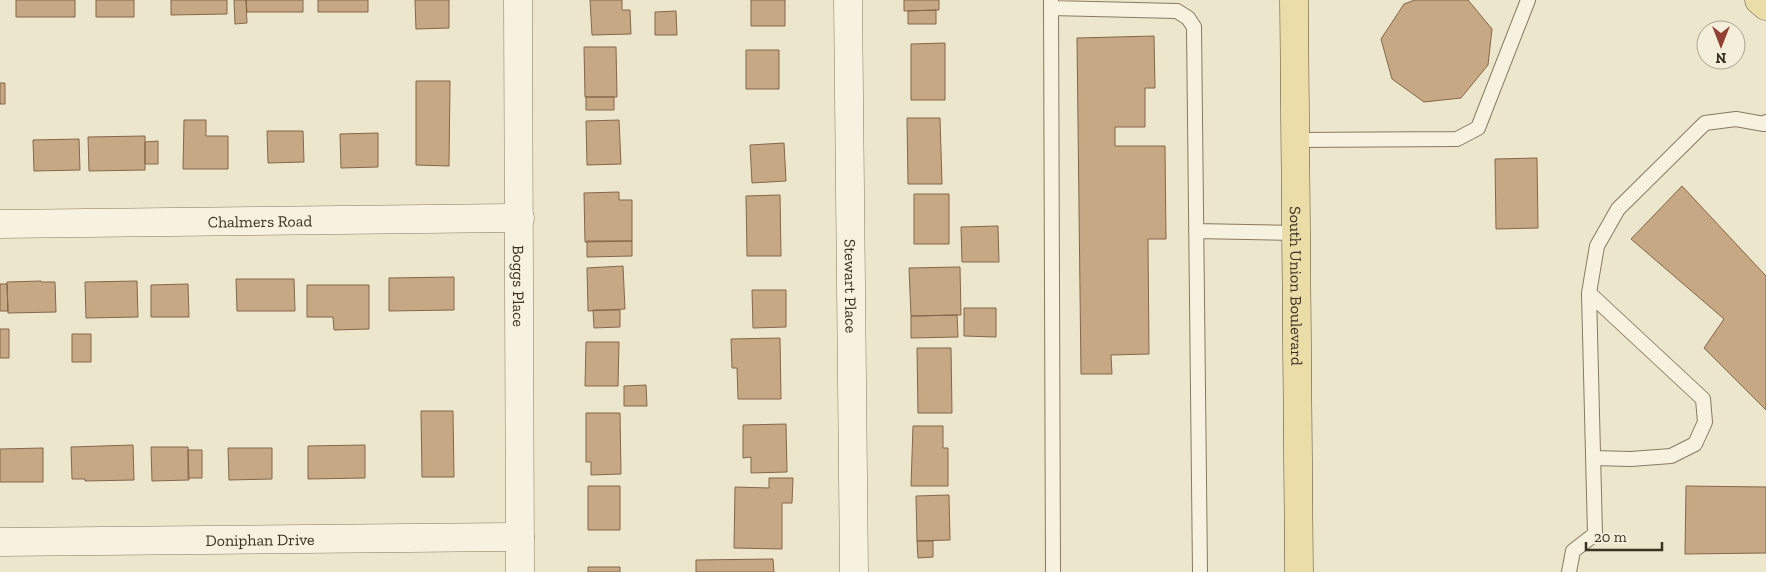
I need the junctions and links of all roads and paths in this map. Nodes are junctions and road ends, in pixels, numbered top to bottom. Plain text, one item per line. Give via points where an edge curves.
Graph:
1 (518, 0) edge
2 (848, 0) edge
3 (1294, 0) edge
4 (1528, 0) edge
5 (1759, 0) edge
6 (1051, 4) edge
7 (1766, 6) edge
8 (1766, 122) edge
9 (1295, 140) junction
10 (520, 218) junction
11 (0, 224) edge
12 (1196, 231) junction
13 (1296, 233) junction
14 (1589, 293) junction
15 (1593, 458) junction
16 (520, 537) junction
17 (0, 542) edge
18 (520, 572) edge
19 (854, 572) edge
20 (1053, 572) edge
21 (1200, 572) edge
22 (1299, 572) edge
23 (1569, 572) edge

1 - 10 street, Boggs Place
2 - 19 street, Stewart Place
3 - 9 main road, South Union Boulevard
4 - 9 lane via 1478,128 1457,139
5 - 7 main road
6 - 12 lane via 1177,11 1194,27
6 - 20 lane
8 - 14 lane via 1736,119 1705,123 1618,209 1597,246
9 - 13 main road, South Union Boulevard
10 - 11 street, Chalmers Road
10 - 16 street, Boggs Place
12 - 13 lane
12 - 21 lane
13 - 22 main road, South Union Boulevard
14 - 15 lane
14 - 15 lane via 1703,399 1705,422 1695,444 1671,456
15 - 23 lane via 1595,534 1573,551
16 - 17 street, Doniphan Drive
16 - 18 street, Boggs Place

